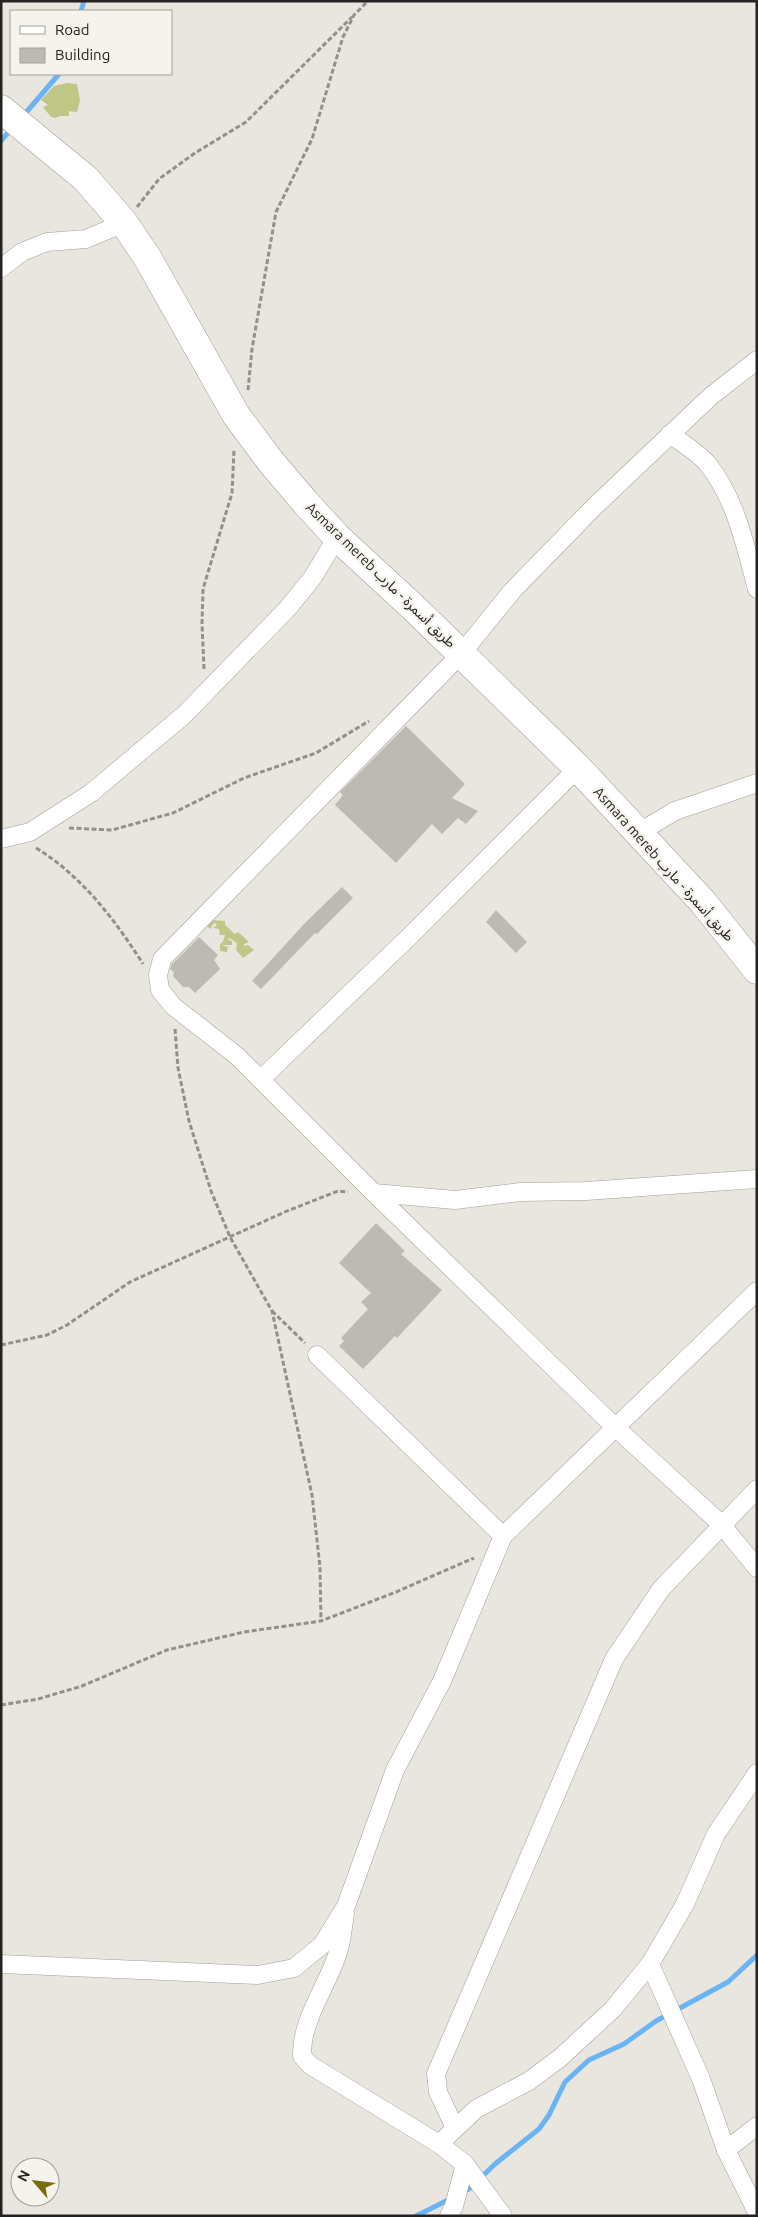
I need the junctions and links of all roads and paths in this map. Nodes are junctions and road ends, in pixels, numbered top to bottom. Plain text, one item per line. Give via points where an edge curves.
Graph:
1 (368, 1) edge
2 (354, 15) junction
3 (2, 110) edge
4 (124, 223) junction
5 (1, 268) edge
6 (757, 360) edge
7 (243, 405) junction
8 (670, 434) junction
9 (338, 537) junction
10 (757, 589) edge
11 (461, 654) junction
12 (201, 677) dead end
13 (378, 717) dead end
14 (578, 768) junction
15 (757, 782) edge
16 (638, 832) junction
17 (15, 836) edge
18 (757, 970) edge
19 (160, 990) junction
20 (174, 1006) junction
21 (261, 1079) junction
22 (757, 1179) edge
23 (374, 1193) junction
24 (230, 1237) junction
25 (753, 1299) edge
26 (272, 1311) junction
27 (1, 1346) edge
28 (318, 1355) joint
29 (616, 1428) junction
30 (757, 1489) edge
31 (721, 1524) junction
32 (501, 1542) junction
33 (757, 1568) edge
34 (321, 1621) junction
35 (1, 1705) edge
36 (757, 1773) edge
37 (346, 1906) junction
38 (1, 1964) edge
39 (650, 1964) junction
40 (757, 2126) edge
41 (455, 2128) junction
42 (439, 2144) junction
43 (726, 2150) junction
44 (465, 2164) junction
45 (757, 2212) edge
46 (449, 2216) edge
47 (502, 2216) edge

1 - 2 path
2 - 4 path via 246,122 159,179
2 - 7 path via 343,36 312,139 276,212
3 - 4 highway, Asmara mereb طريق أسمرة - مارب via 86,179
4 - 5 street via 86,239 47,242 22,252
4 - 7 highway, Asmara mereb طريق أسمرة - مارب
6 - 8 street
7 - 9 highway, Asmara mereb طريق أسمرة - مارب via 271,462
7 - 12 path via 232,493 203,589 204,669
8 - 10 street via 705,462 725,490 742,532
8 - 11 street via 512,590
9 - 11 highway, Asmara mereb طريق أسمرة - مارب
9 - 17 street via 313,577 288,608 184,715 91,793
11 - 14 highway, Asmara mereb طريق أسمرة - مارب
11 - 19 street via 162,959 158,975
13 - 17 path via 316,753 244,778 173,813 112,830 60,828
14 - 16 highway, Asmara mereb طريق أسمرة - مارب
14 - 21 street
15 - 16 street via 675,811
16 - 18 highway, Asmara mereb طريق أسمرة - مارب via 702,901
17 - 19 path via 50,856 76,880 109,916
19 - 20 street
20 - 21 street
20 - 24 path via 178,1068 189,1121
21 - 23 street
22 - 23 street via 586,1191 520,1192 455,1200
23 - 24 path via 338,1191
23 - 29 street
24 - 26 path
24 - 27 path via 130,1282 47,1335
25 - 29 street
26 - 28 path
26 - 34 path via 312,1495 320,1567
28 - 32 street
29 - 31 street
29 - 32 street
30 - 31 street
31 - 33 street
31 - 41 street via 660,1589 614,1659 436,2074 438,2092
32 - 34 path via 396,1592
32 - 37 street via 442,1681 395,1770
34 - 35 path via 244,1632 167,1650 82,1686 38,1699
36 - 39 street via 716,1834 685,1904
37 - 38 street via 322,1945 294,1968 258,1975
37 - 42 street via 339,1949 314,2008 302,2043 302,2056 310,2065
39 - 41 street via 613,2010 560,2058 529,2081 476,2110
39 - 43 street via 701,2079
40 - 43 street
41 - 42 street
42 - 44 street
43 - 45 street
44 - 46 street
44 - 47 street

